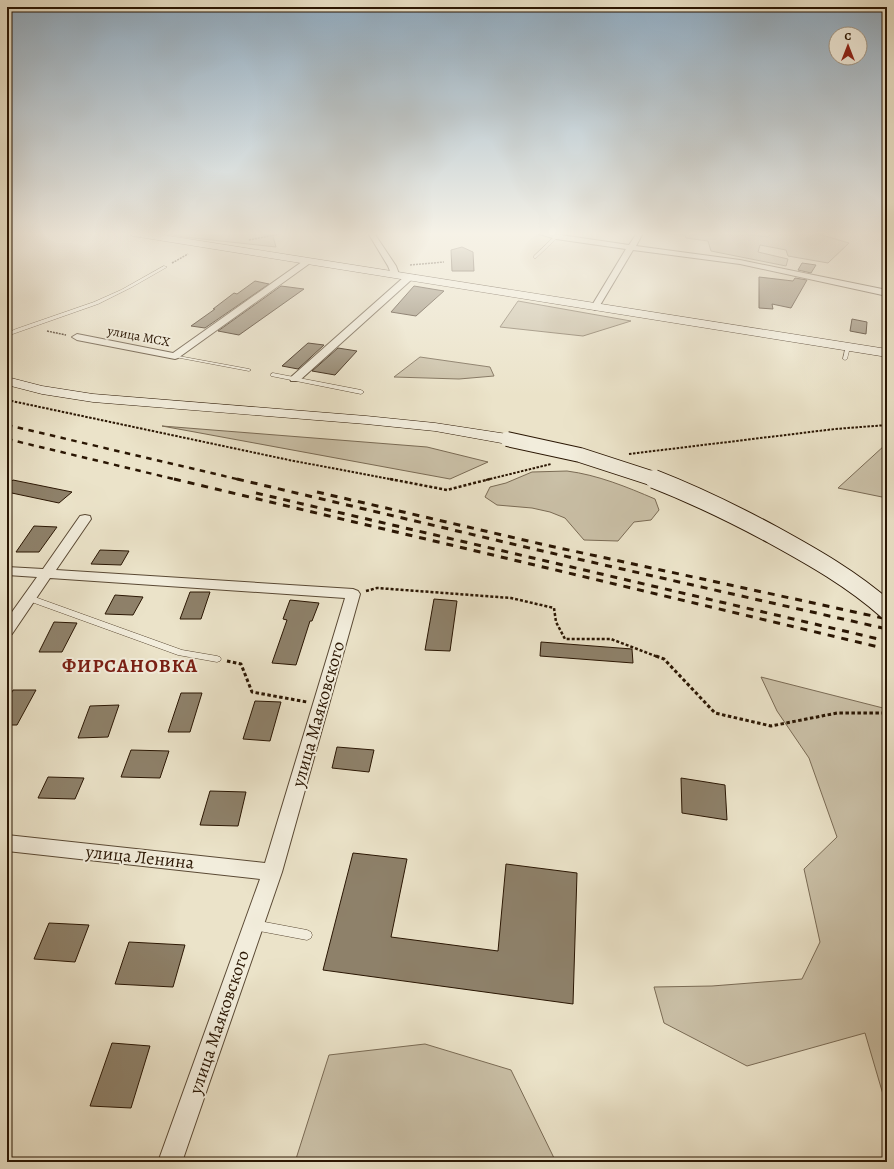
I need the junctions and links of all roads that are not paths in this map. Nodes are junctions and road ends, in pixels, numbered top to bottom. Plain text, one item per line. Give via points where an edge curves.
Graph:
1 (128, 288) edge
2 (272, 288) edge
3 (397, 288) edge
4 (476, 288) edge
5 (607, 288) edge
6 (861, 288) edge
7 (887, 293) edge
8 (116, 294) junction
9 (124, 296) dead end
10 (595, 307) junction
11 (7, 335) edge
12 (78, 337) road end
13 (887, 353) edge
14 (175, 356) junction
15 (249, 370) dead end
16 (273, 374) dead end
17 (295, 379) junction
18 (7, 381) edge
19 (361, 392) dead end
20 (85, 519) dead end
21 (7, 571) edge
22 (45, 575) junction
23 (29, 598) junction
24 (887, 610) edge
25 (7, 630) edge
26 (217, 659) road end
27 (7, 843) edge
28 (272, 872) junction
29 (254, 925) junction
30 (307, 935) dead end
31 (170, 1162) edge

1 - 8 lane
2 - 14 street, улица МСХ
3 - 17 street
4 - 10 street
5 - 10 street
6 - 7 street
8 - 9 lane
8 - 11 lane
10 - 13 street via 847,353
12 - 14 street, улица МСХ
14 - 15 lane
16 - 17 lane
17 - 19 lane
18 - 24 street, bridge via 42,390 93,398 435,427 507,439 590,458 669,485 729,512 812,556 874,598
20 - 22 street
21 - 22 street
22 - 23 street
22 - 28 street, улица Маяковского via 353,594
23 - 25 street
23 - 26 lane via 181,653
27 - 28 street, улица Ленина
28 - 29 street, улица Маяковского
29 - 30 lane
29 - 31 street, улица Маяковского

